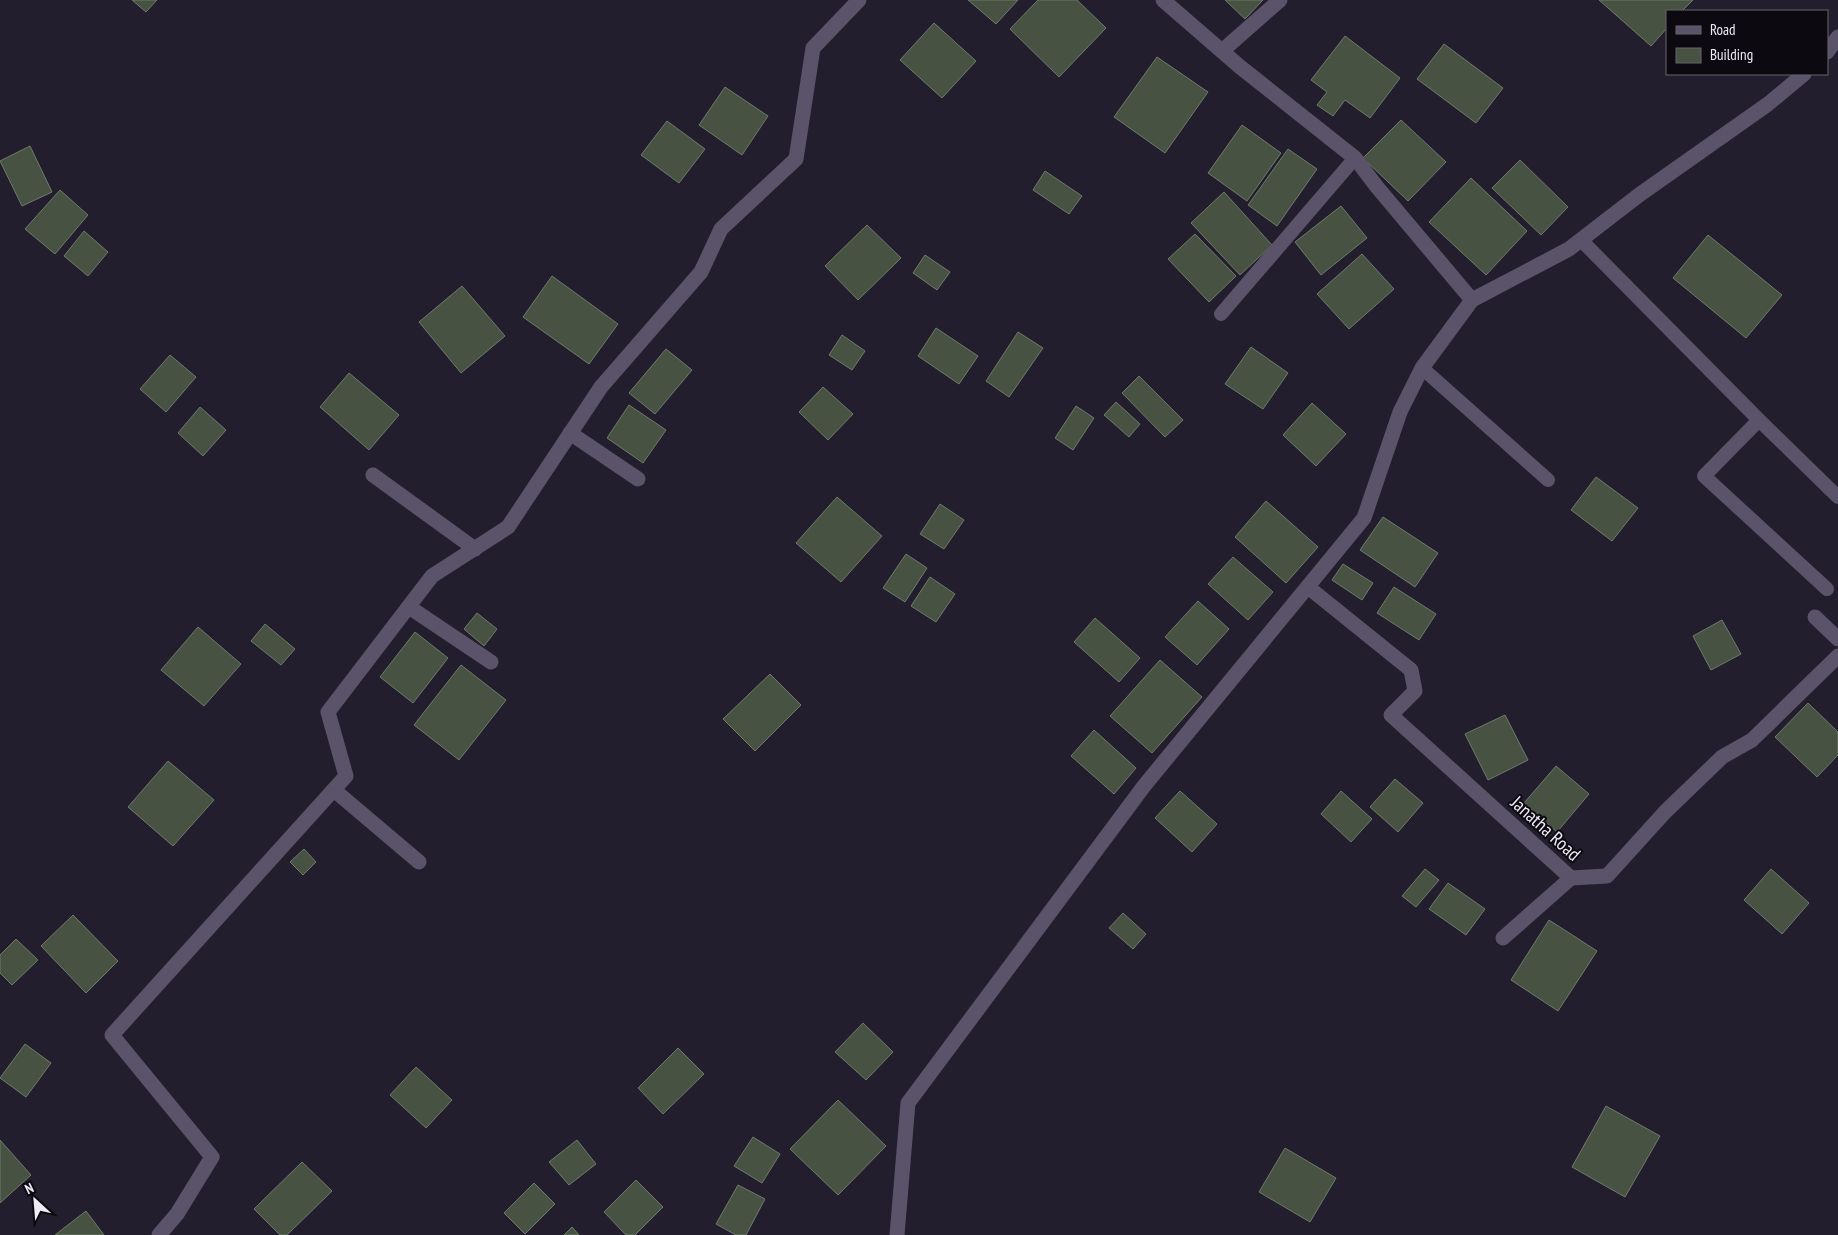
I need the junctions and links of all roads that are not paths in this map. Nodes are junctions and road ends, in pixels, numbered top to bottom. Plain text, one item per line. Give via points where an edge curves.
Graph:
1 (859, 0) edge
2 (1163, 0) edge
3 (1280, 0) edge
4 (1838, 37) edge
5 (1222, 51) junction
6 (1828, 51) edge
7 (1803, 75) edge
8 (1355, 158) junction
9 (1581, 240) junction
10 (1472, 300) junction
11 (1221, 314) dead end
12 (1422, 368) junction
13 (1759, 420) junction
14 (570, 433) junction
15 (373, 475) dead end
16 (638, 479) dead end
17 (1548, 480) dead end
18 (1838, 497) edge
19 (475, 548) junction
20 (1308, 587) junction
21 (1827, 589) dead end
22 (409, 606) junction
23 (1815, 617) dead end
24 (1838, 639) edge
25 (1838, 656) edge
26 (491, 662) dead end
27 (334, 790) junction
28 (419, 862) dead end
29 (1572, 878) junction
30 (1503, 938) dead end
31 (158, 1235) edge
32 (896, 1235) edge

1 - 14 street via 813,48 796,159 721,228 701,272 601,387
2 - 5 street
3 - 5 street
4 - 6 street
5 - 8 street
7 - 9 street
8 - 10 street
8 - 11 lane
9 - 10 street
9 - 13 lane
10 - 12 street
12 - 17 lane
12 - 20 street via 1400,412 1364,518
13 - 18 lane
13 - 21 lane via 1704,476
14 - 16 street
14 - 19 street via 508,527
15 - 19 street
19 - 22 street via 432,576
20 - 29 street, Janatha Road via 1411,670 1415,691 1391,715
20 - 32 street via 1144,786 908,1102
22 - 26 street
22 - 27 street via 328,712 346,776
23 - 24 street
25 - 29 street, Janatha Road via 1752,740 1722,757 1665,812 1607,876
27 - 28 street
27 - 31 street via 112,1035 212,1157 177,1214
29 - 30 street

